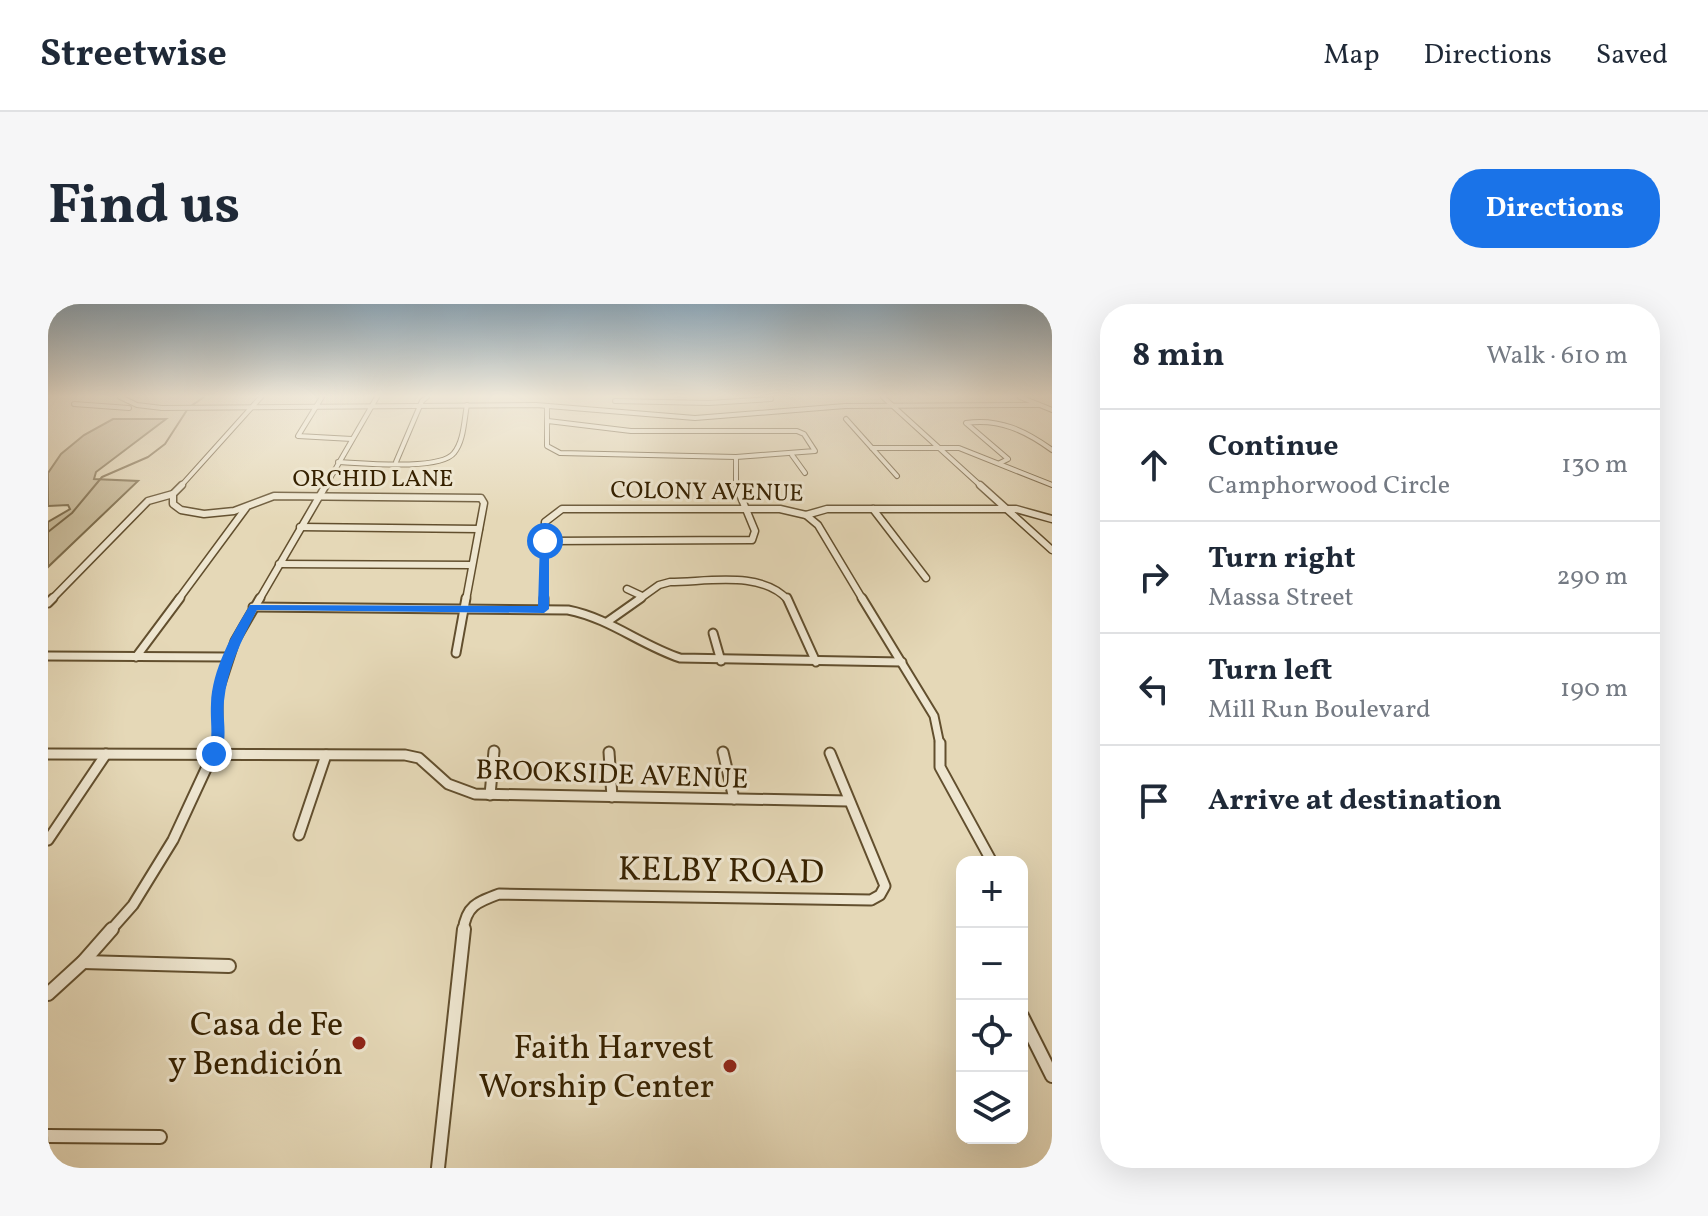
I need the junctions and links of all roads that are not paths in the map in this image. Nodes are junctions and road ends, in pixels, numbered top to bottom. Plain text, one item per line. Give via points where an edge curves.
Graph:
1 (225, 437) edge
2 (322, 437) edge
3 (406, 437) edge
4 (457, 437) edge
5 (547, 437) edge
6 (806, 437) edge
7 (862, 437) edge
8 (927, 437) edge
9 (983, 437) edge
10 (1033, 437) edge
11 (352, 439) joint
12 (938, 447) junction
13 (872, 448) junction
14 (1052, 450) edge
15 (792, 455) junction
16 (736, 457) junction
17 (338, 462) junction
18 (396, 462) junction
19 (999, 464) junction
20 (805, 473) dead end
21 (897, 476) dead end
22 (1052, 485) edge
23 (173, 494) junction
24 (318, 496) junction
25 (246, 508) junction
26 (745, 509) junction
27 (873, 509) junction
28 (1008, 509) junction
29 (806, 515) junction
30 (1052, 519) edge
31 (300, 527) junction
32 (479, 529) junction
33 (545, 541) junction
34 (1052, 550) edge
35 (279, 564) junction
36 (472, 565) junction
37 (926, 578) dead end
38 (627, 589) dead end
39 (642, 596) junction
40 (48, 603) edge
41 (253, 607) junction
42 (465, 609) junction
43 (544, 609) junction
44 (607, 622) junction
45 (713, 633) dead end
46 (456, 653) dead end
47 (48, 656) edge
48 (136, 657) junction
49 (228, 657) junction
50 (721, 661) junction
51 (816, 662) junction
52 (902, 662) junction
53 (494, 751) dead end
54 (609, 752) dead end
55 (723, 752) dead end
56 (830, 753) dead end
57 (48, 754) edge
58 (106, 754) junction
59 (214, 754) junction
60 (326, 755) junction
61 (490, 795) junction
62 (612, 797) junction
63 (734, 799) junction
64 (849, 801) junction
65 (299, 835) dead end
66 (48, 840) edge
67 (989, 856) edge
68 (83, 962) junction
69 (229, 966) dead end
70 (48, 994) edge
71 (1028, 1028) edge
72 (1052, 1076) edge
73 (48, 1136) edge
74 (160, 1137) dead end
75 (438, 1168) edge

1 - 23 street
2 - 11 street
3 - 18 street
4 - 18 street via 451,457
5 - 16 street via 547,446 560,453
6 - 15 street via 815,451
7 - 13 street
8 - 12 street
9 - 19 street via 1008,459
10 - 14 street
11 - 17 street
12 - 13 street
12 - 19 street via 959,448
12 - 28 street
13 - 21 street
15 - 16 street
15 - 20 street
16 - 26 street via 736,486
17 - 18 street
17 - 24 street
19 - 22 street
23 - 25 street, ORCHID LANE via 176,507 195,514
23 - 40 street via 148,501
24 - 25 street, ORCHID LANE via 274,496
24 - 31 street
24 - 32 street, ORCHID LANE via 481,498
25 - 48 street
26 - 29 street, COLONY AVENUE
26 - 33 street, COLONY AVENUE via 574,507 553,513 545,522
26 - 33 street via 756,536 748,541
27 - 28 street, COLONY AVENUE
27 - 29 street, COLONY AVENUE via 827,509
27 - 37 street
28 - 30 street, COLONY AVENUE
28 - 34 street
29 - 52 street via 818,525
31 - 32 street
31 - 35 street
32 - 36 street
33 - 43 street
35 - 36 street
35 - 41 street
36 - 42 street
38 - 39 street
39 - 44 street
39 - 51 street via 670,582 764,583 787,598
41 - 42 street
41 - 49 street
42 - 43 street
42 - 46 street
43 - 44 street via 578,611
44 - 50 street via 667,655
45 - 50 street
47 - 48 street
48 - 49 street
49 - 59 street via 218,693 220,738
50 - 51 street
51 - 52 street
52 - 67 street via 938,724 946,781
53 - 61 street
54 - 62 street
55 - 63 street
56 - 64 street
57 - 58 street, BROOKSIDE AVENUE
58 - 59 street, BROOKSIDE AVENUE
58 - 66 street
59 - 60 street, BROOKSIDE AVENUE
59 - 68 street via 152,877
60 - 61 street, BROOKSIDE AVENUE via 419,758 448,784
60 - 65 street
61 - 62 street, BROOKSIDE AVENUE
62 - 63 street, BROOKSIDE AVENUE
63 - 64 street, BROOKSIDE AVENUE
64 - 75 street, KELBY ROAD via 885,886 871,900 499,894 474,903 465,915
68 - 69 street
68 - 70 street
71 - 72 street
73 - 74 street

